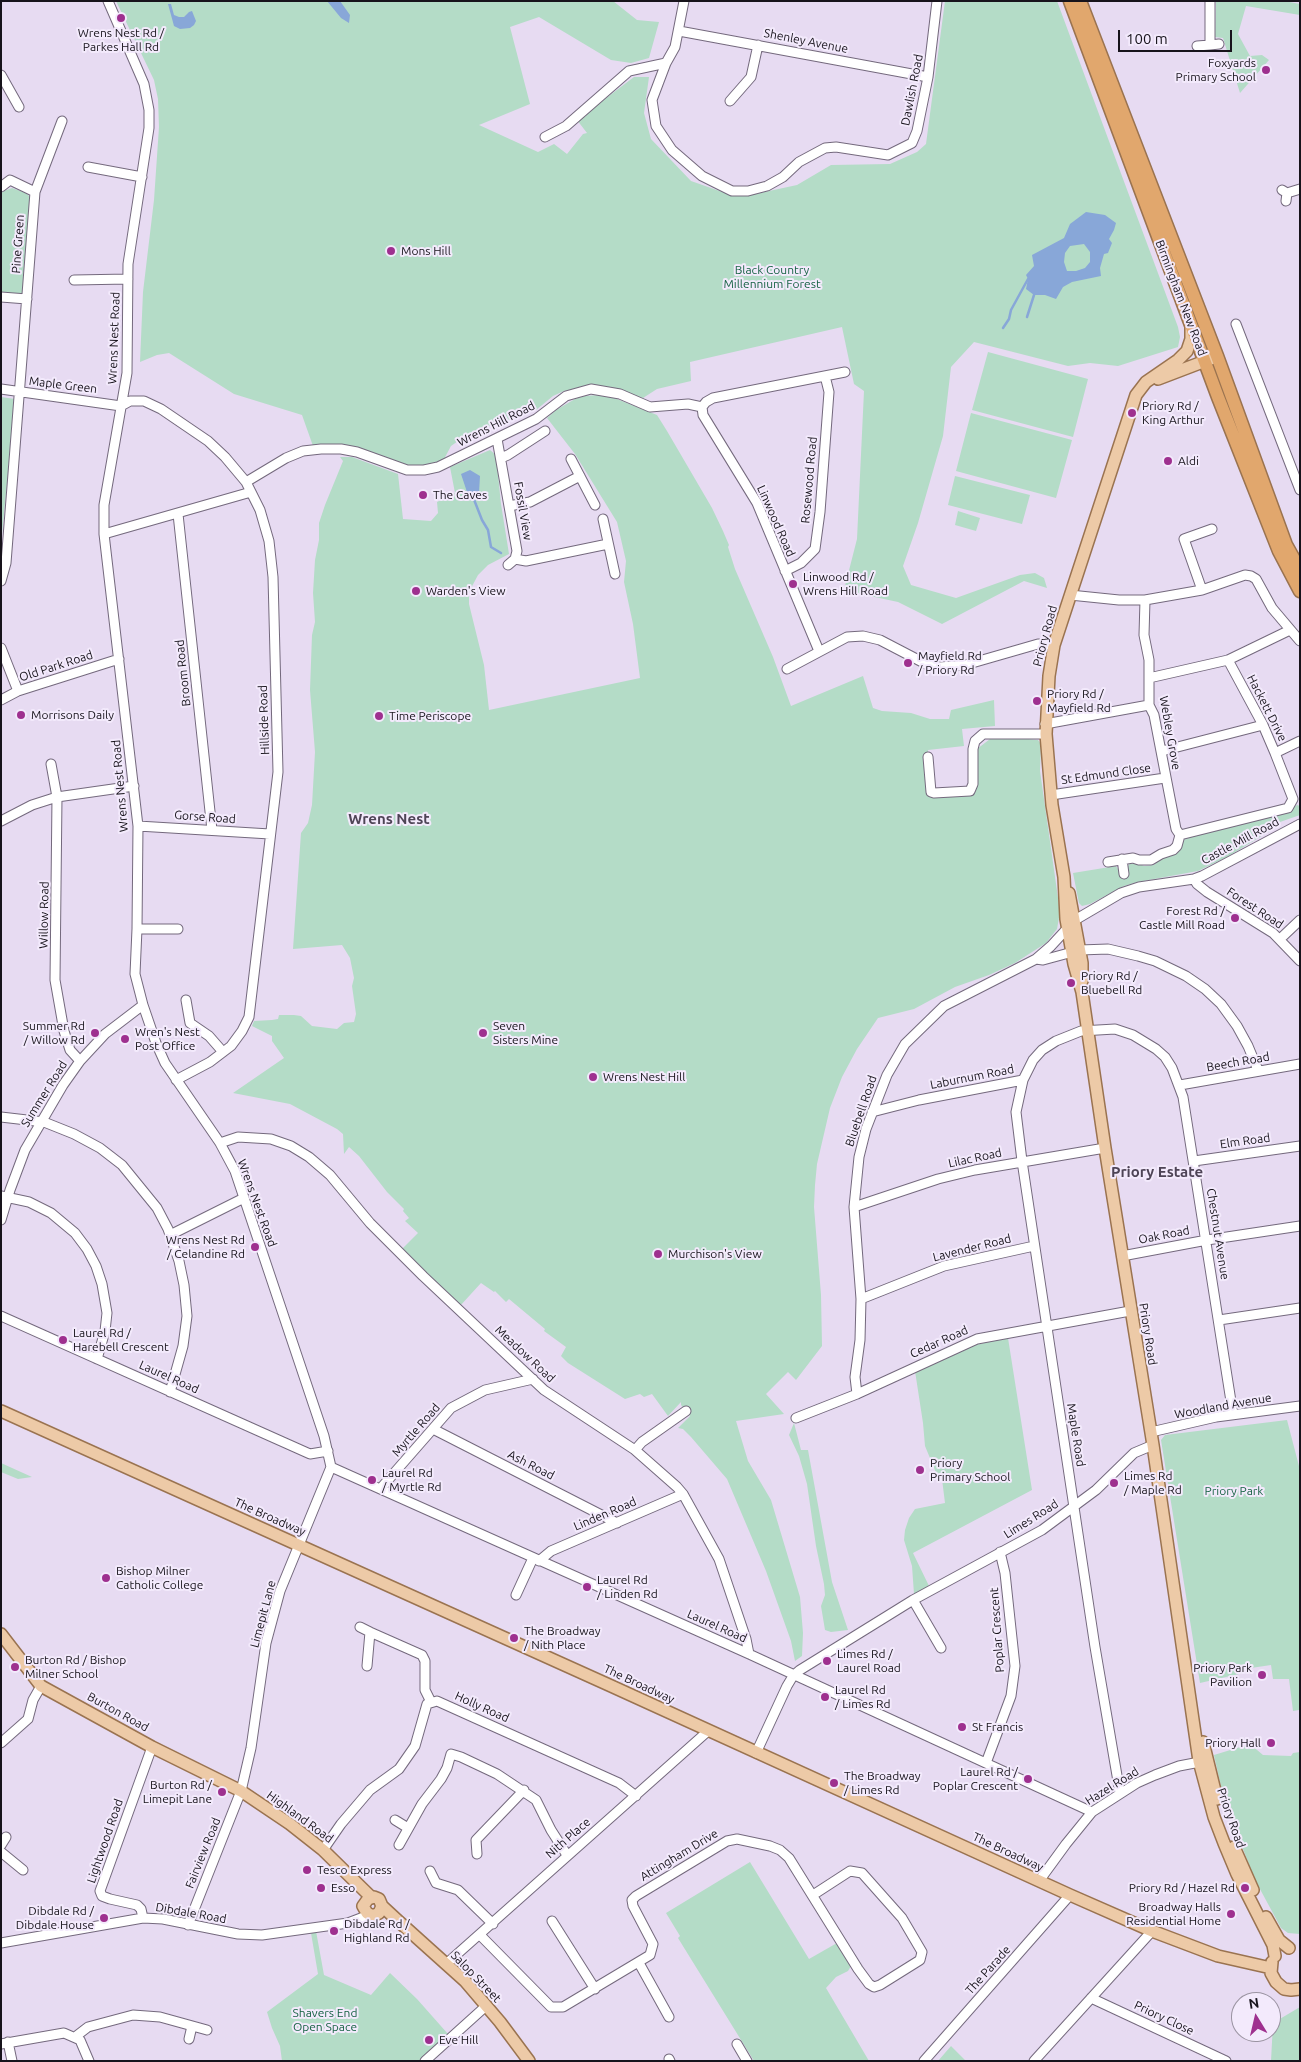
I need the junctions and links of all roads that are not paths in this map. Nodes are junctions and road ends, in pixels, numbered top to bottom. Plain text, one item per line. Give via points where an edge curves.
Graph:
1 (108, 1) edge
2 (684, 1) edge
3 (937, 1) edge
4 (1070, 1) edge
5 (1080, 1) edge
6 (1210, 1) edge
7 (679, 31) junction
8 (758, 45) junction
9 (1197, 46) dead end
10 (666, 63) junction
11 (1, 75) edge
12 (928, 77) junction
13 (730, 102) dead end
14 (19, 107) dead end
15 (62, 121) dead end
16 (545, 137) dead end
17 (88, 167) dead end
18 (142, 177) junction
19 (5, 178) edge
20 (1, 187) edge
21 (1300, 189) edge
22 (35, 192) junction
23 (1285, 195) dead end
24 (128, 279) junction
25 (74, 280) dead end
26 (1, 297) edge
27 (27, 299) junction
28 (1236, 324) dead end
29 (1191, 326) junction
30 (1217, 356) junction
31 (1204, 361) junction
32 (845, 372) dead end
33 (825, 376) junction
34 (1, 389) edge
35 (20, 392) junction
36 (121, 406) junction
37 (702, 407) junction
38 (1132, 410) junction
39 (545, 431) dead end
40 (497, 439) junction
41 (501, 458) junction
42 (571, 459) dead end
43 (580, 476) junction
44 (246, 482) junction
45 (1300, 490) edge
46 (251, 492) junction
47 (595, 505) dead end
48 (509, 506) junction
49 (178, 514) junction
50 (603, 519) dead end
51 (1212, 529) dead end
52 (104, 534) junction
53 (608, 544) junction
54 (1300, 570) edge
55 (785, 571) junction
56 (615, 574) dead end
57 (1, 581) edge
58 (1202, 590) junction
59 (1300, 591) edge
60 (1070, 595) junction
61 (1145, 600) junction
62 (1290, 630) junction
63 (1300, 641) edge
64 (1054, 645) junction
65 (1, 648) edge
66 (819, 651) junction
67 (119, 659) junction
68 (1228, 660) junction
69 (787, 669) dead end
70 (1149, 678) junction
71 (18, 691) junction
72 (1, 700) edge
73 (1150, 705) junction
74 (1263, 725) junction
75 (1045, 729) junction
76 (1300, 741) edge
77 (1162, 751) junction
78 (1275, 752) junction
79 (928, 758) dead end
80 (51, 764) dead end
81 (1165, 778) junction
82 (134, 786) junction
83 (1051, 795) junction
84 (57, 797) junction
85 (1, 821) edge
86 (1300, 824) edge
87 (138, 826) junction
88 (212, 830) junction
89 (270, 834) junction
90 (1182, 835) junction
91 (1122, 860) junction
92 (1108, 862) dead end
93 (1124, 874) dead end
94 (1194, 878) junction
95 (1300, 920) edge
96 (1072, 924) junction
97 (137, 929) junction
98 (178, 929) dead end
99 (1280, 939) junction
100 (1076, 951) junction
101 (1036, 958) junction
102 (1300, 961) edge
103 (1082, 992) junction
104 (186, 1000) dead end
105 (143, 1005) junction
106 (1088, 1031) junction
107 (223, 1052) junction
108 (80, 1061) junction
109 (1300, 1064) edge
110 (1258, 1070) junction
111 (176, 1080) junction
112 (1023, 1080) junction
113 (1180, 1085) junction
114 (872, 1112) junction
115 (1, 1117) edge
116 (40, 1121) junction
117 (220, 1143) junction
118 (1300, 1146) edge
119 (1104, 1148) junction
120 (1194, 1161) junction
121 (1022, 1162) junction
122 (4, 1197) edge
123 (244, 1198) junction
124 (854, 1207) junction
125 (1, 1220) edge
126 (1300, 1226) edge
127 (170, 1235) junction
128 (1206, 1240) junction
129 (1034, 1246) junction
130 (1122, 1256) junction
131 (862, 1299) junction
132 (1300, 1308) edge
133 (1130, 1312) junction
134 (1, 1316) edge
135 (1219, 1320) junction
136 (1047, 1325) junction
137 (97, 1359) junction
138 (533, 1378) junction
139 (170, 1392) junction
140 (857, 1394) junction
141 (1300, 1406) edge
142 (1, 1411) edge
143 (686, 1411) dead end
144 (1233, 1414) junction
145 (796, 1418) dead end
146 (433, 1429) junction
147 (1151, 1432) junction
148 (1153, 1445) junction
149 (635, 1450) junction
150 (328, 1451) junction
151 (331, 1467) junction
152 (381, 1488) junction
153 (684, 1494) junction
154 (1074, 1506) junction
155 (617, 1522) junction
156 (298, 1545) junction
157 (1000, 1552) junction
158 (536, 1560) junction
159 (516, 1595) dead end
160 (913, 1600) junction
161 (360, 1627) dead end
162 (370, 1632) junction
163 (1, 1634) edge
164 (941, 1648) dead end
165 (749, 1654) junction
166 (367, 1666) dead end
167 (793, 1676) junction
168 (1188, 1680) junction
169 (41, 1686) junction
170 (431, 1702) junction
171 (708, 1731) junction
172 (1, 1743) edge
173 (152, 1747) junction
174 (756, 1753) junction
175 (1203, 1761) junction
176 (986, 1763) junction
177 (524, 1790) junction
178 (241, 1791) junction
179 (1120, 1794) junction
180 (636, 1796) junction
181 (1092, 1812) junction
182 (395, 1820) dead end
183 (408, 1828) junction
184 (399, 1845) dead end
185 (324, 1850) junction
186 (1, 1852) edge
187 (477, 1854) dead end
188 (568, 1855) junction
189 (23, 1870) dead end
190 (430, 1871) dead end
191 (1039, 1881) junction
192 (813, 1895) junction
193 (1070, 1895) junction
194 (372, 1907) junction
195 (143, 1918) junction
196 (552, 1921) dead end
197 (188, 1924) junction
198 (493, 1924) junction
199 (1152, 1931) junction
200 (480, 1935) junction
201 (1, 1943) edge
202 (1294, 1948) edge
203 (1275, 1956) junction
204 (639, 1962) junction
205 (446, 1964) junction
206 (1271, 1968) junction
207 (595, 1989) junction
208 (1300, 1989) edge
209 (1091, 1998) junction
210 (486, 2006) junction
211 (669, 2017) dead end
212 (192, 2026) junction
213 (208, 2030) dead end
214 (75, 2037) junction
215 (189, 2039) dead end
216 (5, 2043) edge
217 (737, 2044) dead end
218 (12, 2061) edge
219 (89, 2061) edge
220 (425, 2061) edge
221 (529, 2061) edge
222 (747, 2061) edge
223 (924, 2061) edge
224 (1034, 2061) edge
225 (1226, 2061) edge

1 - 18 street, Wrens Nest Road via 147,96 149,128
2 - 7 street, Dawlish Road
3 - 12 street, Dawlish Road
4 - 29 highway, Birmingham New Road
5 - 30 highway, Birmingham New Road
6 - 9 street via 1215,45
7 - 8 street, Shenley Avenue
7 - 10 street, Dawlish Road
8 - 12 street, Shenley Avenue
8 - 13 street via 751,77
10 - 12 street, Dawlish Road via 652,100 656,126 686,164 732,191 767,186 799,162 825,148 836,146 888,155 905,148 912,143 917,131
10 - 16 street via 629,71 566,126
11 - 14 street
15 - 22 street, Pine Green
17 - 18 street
18 - 24 street, Wrens Nest Road
19 - 20 street
19 - 22 street
21 - 23 street
22 - 27 street, Pine Green
24 - 25 street
24 - 36 street, Wrens Nest Road via 127,373
26 - 27 street
27 - 35 street, Pine Green
28 - 45 street
29 - 31 highway, Birmingham New Road
29 - 38 main road, Priory Road via 1187,351 1146,382 1136,394
30 - 31 main road, Priory Road
30 - 54 highway, Birmingham New Road via 1286,545
31 - 38 main road, Priory Road via 1160,378 1147,388
31 - 59 highway, Birmingham New Road via 1279,552
32 - 33 street
33 - 37 street via 713,398
33 - 55 street, Rosewood Road via 829,392 815,549 801,564
34 - 35 street, Maple Green
35 - 36 street, Maple Green
35 - 57 street, Pine Green via 6,563
36 - 44 street, Hillside Road via 130,401 144,401 161,409 208,441
36 - 52 street, Wrens Nest Road via 107,481
37 - 40 street, Wrens Hill Road via 688,404 650,407 620,394 591,389 566,396 536,419
37 - 55 street, Linwood Road via 703,415 757,503
38 - 60 main road, Priory Road
39 - 41 street
40 - 41 street, Fossil View
40 - 44 street, Wrens Hill Road via 438,467 416,471 357,452 303,451
41 - 48 street, Fossil View
42 - 43 street
43 - 47 street
43 - 48 street via 530,502
44 - 46 street, Hillside Road
46 - 49 street
46 - 89 street, Hillside Road via 269,540 273,577 278,772
48 - 53 street, Fossil View via 517,551 511,562
49 - 52 street
49 - 88 street, Broom Road
50 - 53 street
51 - 58 street via 1184,539
52 - 67 street, Wrens Nest Road
53 - 56 street
55 - 66 street, Linwood Road
58 - 61 street
58 - 62 street via 1245,575 1252,576
60 - 61 street
60 - 64 main road, Priory Road
61 - 70 street, Webley Grove via 1144,635
62 - 63 street
62 - 68 street
64 - 66 street via 1038,644 965,665 940,667 880,640 863,636 847,637
64 - 75 main road, Priory Road
65 - 71 street
66 - 69 street
67 - 71 street, Old Park Road
67 - 82 street, Wrens Nest Road
68 - 70 street
68 - 74 street, Hackett Drive
70 - 73 street, Webley Grove
71 - 72 street, Old Park Road
73 - 75 street
73 - 77 street, Webley Grove
74 - 77 street
74 - 78 street, Hackett Drive
75 - 79 street via 983,734 972,749 973,784 970,790 931,792
75 - 83 main road, Priory Road
76 - 78 street
77 - 81 street, Webley Grove
78 - 90 street, Hackett Drive via 1293,796 1288,808
80 - 84 street, Willow Road
81 - 83 street, St Edmund Close
81 - 90 street, Webley Grove via 1176,829
82 - 84 street
82 - 87 street, Wrens Nest Road
83 - 96 main road, Priory Road
84 - 85 street
84 - 108 street, Willow Road via 55,980 64,1031 70,1050
86 - 94 street, Castle Mill Road
87 - 88 street, Gorse Road
87 - 97 street, Wrens Nest Road
88 - 89 street, Gorse Road
89 - 107 street, Hillside Road via 249,1017 231,1046
90 - 91 street via 1173,850 1151,860
91 - 92 street
91 - 93 street
94 - 96 street, Castle Mill Road via 1139,887 1121,894
94 - 99 street, Forest Road via 1207,892
95 - 99 street
96 - 100 main road, Priory Road
96 - 101 street, Castle Mill Road
97 - 98 street
97 - 105 street, Wrens Nest Road via 135,974
99 - 102 street, Forest Road
100 - 101 street, Bluebell Road via 1043,960
100 - 103 main road, Priory Road via 1076,972
100 - 103 main road, Priory Road via 1082,963
100 - 110 street, Bluebell Road via 1108,950 1138,956 1186,976 1221,1004 1241,1032
101 - 114 street, Bluebell Road via 944,1006 905,1044 887,1075
103 - 106 main road, Priory Road
104 - 107 street via 190,1023 209,1036
105 - 108 street, Summer Road via 105,1034
105 - 111 street, Wrens Nest Road via 156,1043
106 - 112 street, Laburnum Road via 1071,1034 1042,1050
106 - 113 street, Chestnut Avenue via 1115,1029 1134,1035 1165,1057
106 - 119 main road, Priory Road
107 - 111 street, Hillside Road
108 - 116 street, Summer Road
109 - 110 street, Beech Road
110 - 113 street, Beech Road
111 - 117 street, Wrens Nest Road
112 - 114 street, Laburnum Road
112 - 121 street, Maple Road via 1016,1112
113 - 120 street, Chestnut Avenue
114 - 124 street, Bluebell Road via 859,1157
115 - 116 street
116 - 122 street, Summer Road
116 - 127 street via 74,1134 122,1165 158,1208
117 - 123 street, Wrens Nest Road via 235,1171
117 - 138 street, Meadow Road via 238,1137 271,1140 291,1146 309,1157 330,1175 403,1256
118 - 120 street, Elm Road
119 - 121 street, Lilac Road
119 - 130 main road, Priory Road
120 - 128 street, Chestnut Avenue
121 - 124 street, Lilac Road via 938,1179
121 - 129 street, Maple Road
122 - 125 street, Summer Road
122 - 137 street via 29,1202 51,1213 88,1248 102,1284 107,1313
123 - 127 street
123 - 150 street, Wrens Nest Road
124 - 131 street, Bluebell Road
126 - 128 street, Oak Road
127 - 139 street via 179,1261 187,1316 177,1374
128 - 130 street, Oak Road
128 - 135 street, Chestnut Avenue
129 - 131 street, Lavender Road via 944,1266
129 - 136 street, Maple Road
130 - 133 main road, Priory Road
131 - 140 street, Bluebell Road via 855,1378
132 - 135 street
133 - 136 street, Cedar Road
133 - 147 main road, Priory Road
134 - 137 street, Laurel Road
135 - 144 street, Chestnut Avenue
136 - 140 street, Cedar Road via 977,1339
136 - 154 street, Maple Road
137 - 139 street, Laurel Road
138 - 146 street, Myrtle Road via 485,1390 451,1408
138 - 149 street, Meadow Road via 544,1390
139 - 150 street, Laurel Road via 310,1454
140 - 145 street, Cedar Road
141 - 144 street, Woodland Avenue
142 - 156 main road, The Broadway
143 - 149 street
144 - 147 street, Woodland Avenue
146 - 152 street, Myrtle Road
146 - 155 street, Ash Road
147 - 148 main road, Priory Road
148 - 154 street, Limes Road via 1134,1454
148 - 168 main road, Priory Road
149 - 153 street, Meadow Road
150 - 151 street
151 - 152 street, Laurel Road
151 - 156 street, Limepit Lane
152 - 158 street, Laurel Road
153 - 155 street, Linden Road
153 - 165 street, Meadow Road via 718,1559
154 - 157 street, Limes Road via 1042,1530
154 - 179 street, Maple Road
155 - 158 street, Linden Road
156 - 171 main road, The Broadway
156 - 178 street, Limepit Lane via 280,1592 266,1643 251,1748
157 - 160 street, Limes Road
157 - 176 street, Poplar Crescent via 1015,1666 1011,1696
158 - 159 street
158 - 165 street, Laurel Road
160 - 164 street
160 - 167 street, Limes Road via 809,1662
161 - 162 street
162 - 166 street
162 - 170 street via 422,1655 425,1690
163 - 169 main road, Burton Road
165 - 167 street, Laurel Road
167 - 174 street, Limes Road
167 - 176 street, Laurel Road
168 - 175 main road, Priory Road
168 - 175 main road, Priory Road via 1202,1735
169 - 172 street via 28,1719
169 - 173 main road, Burton Road
170 - 180 street, Holly Road via 438,1700 619,1783
170 - 185 street via 424,1709 424,1719 412,1751 399,1769 370,1790
171 - 174 main road, The Broadway
171 - 180 street, Nith Place
173 - 178 main road, Burton Road
173 - 195 street, Lightwood Road via 100,1891 102,1896 137,1905
174 - 191 main road, The Broadway
175 - 179 street, Hazel Road via 1155,1774
175 - 202 main road, Priory Road via 1224,1822 1261,1907 1279,1940
175 - 203 main road, Priory Road via 1214,1817 1244,1889 1273,1945
176 - 181 street, Laurel Road
177 - 183 street via 452,1749 441,1779
177 - 187 street via 476,1840
177 - 188 street via 536,1800
178 - 185 main road, Highland Road
178 - 197 street, Fairview Road
179 - 181 street, Hazel Road
180 - 188 street, Nith Place
181 - 191 street, Hazel Road
182 - 183 street
183 - 184 street
185 - 194 main road, Highland Road via 362,1888
186 - 189 street
188 - 198 street, Nith Place
190 - 198 street via 436,1883 458,1890
191 - 193 main road, The Broadway
192 - 192 street, Attingham Drive via 869,1984 880,1986 920,1960 922,1952 902,1918 862,1874 850,1871
192 - 204 street, Attingham Drive via 790,1858 780,1850 746,1840 727,1841 632,1900 632,1906 653,1944 650,1955
193 - 199 main road, The Broadway
193 - 223 street, The Parade
194 - 197 street, Dibdale Road via 348,1923 262,1935 238,1934
194 - 205 main road, Salop Street via 396,1919
195 - 197 street, Dibdale Road
195 - 201 street, Dibdale Road
196 - 207 street
198 - 200 street, Nith Place
199 - 206 main road, The Broadway via 1218,1956
199 - 209 street
200 - 205 street, Nith Place
200 - 207 street, Attingham Drive via 551,2007 563,2008
202 - 203 main road
203 - 206 main road
204 - 207 street, Attingham Drive
204 - 211 street
205 - 210 main road, Salop Street
206 - 208 main road via 1279,1986
209 - 224 street
209 - 225 street, Priory Close
210 - 220 street
210 - 221 main road, Salop Street
212 - 213 street
212 - 214 street via 160,2017 133,2015 88,2028
212 - 215 street
214 - 216 street via 64,2033
214 - 219 street via 80,2040
216 - 218 street
217 - 222 street

